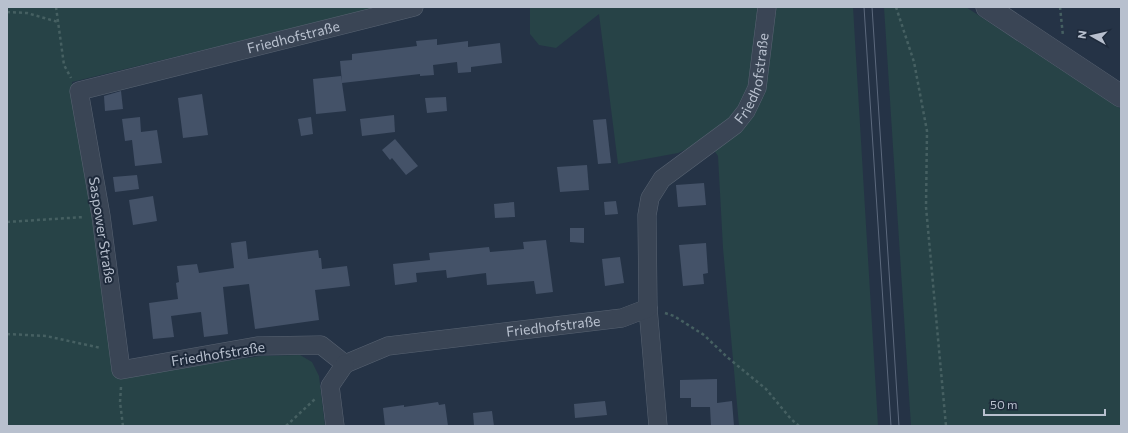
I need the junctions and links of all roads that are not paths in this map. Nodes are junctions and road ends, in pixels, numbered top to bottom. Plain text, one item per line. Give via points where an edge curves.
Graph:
1 (414, 7) edge
2 (767, 7) edge
3 (987, 7) edge
4 (79, 91) joint
5 (1121, 96) edge
6 (648, 308) junction
7 (120, 362) joint
8 (345, 364) junction
9 (335, 426) edge
10 (658, 426) edge

1 - 4 street, Friedhofstraße
2 - 6 street, Friedhofstraße via 757,88 746,110 735,125 662,180 650,198 647,215
3 - 5 street
4 - 7 street, Saspower Straße via 100,216
6 - 8 street, Friedhofstraße via 622,318 388,346
6 - 10 street
7 - 8 street, Friedhofstraße via 257,346 321,346
8 - 9 street via 330,386

